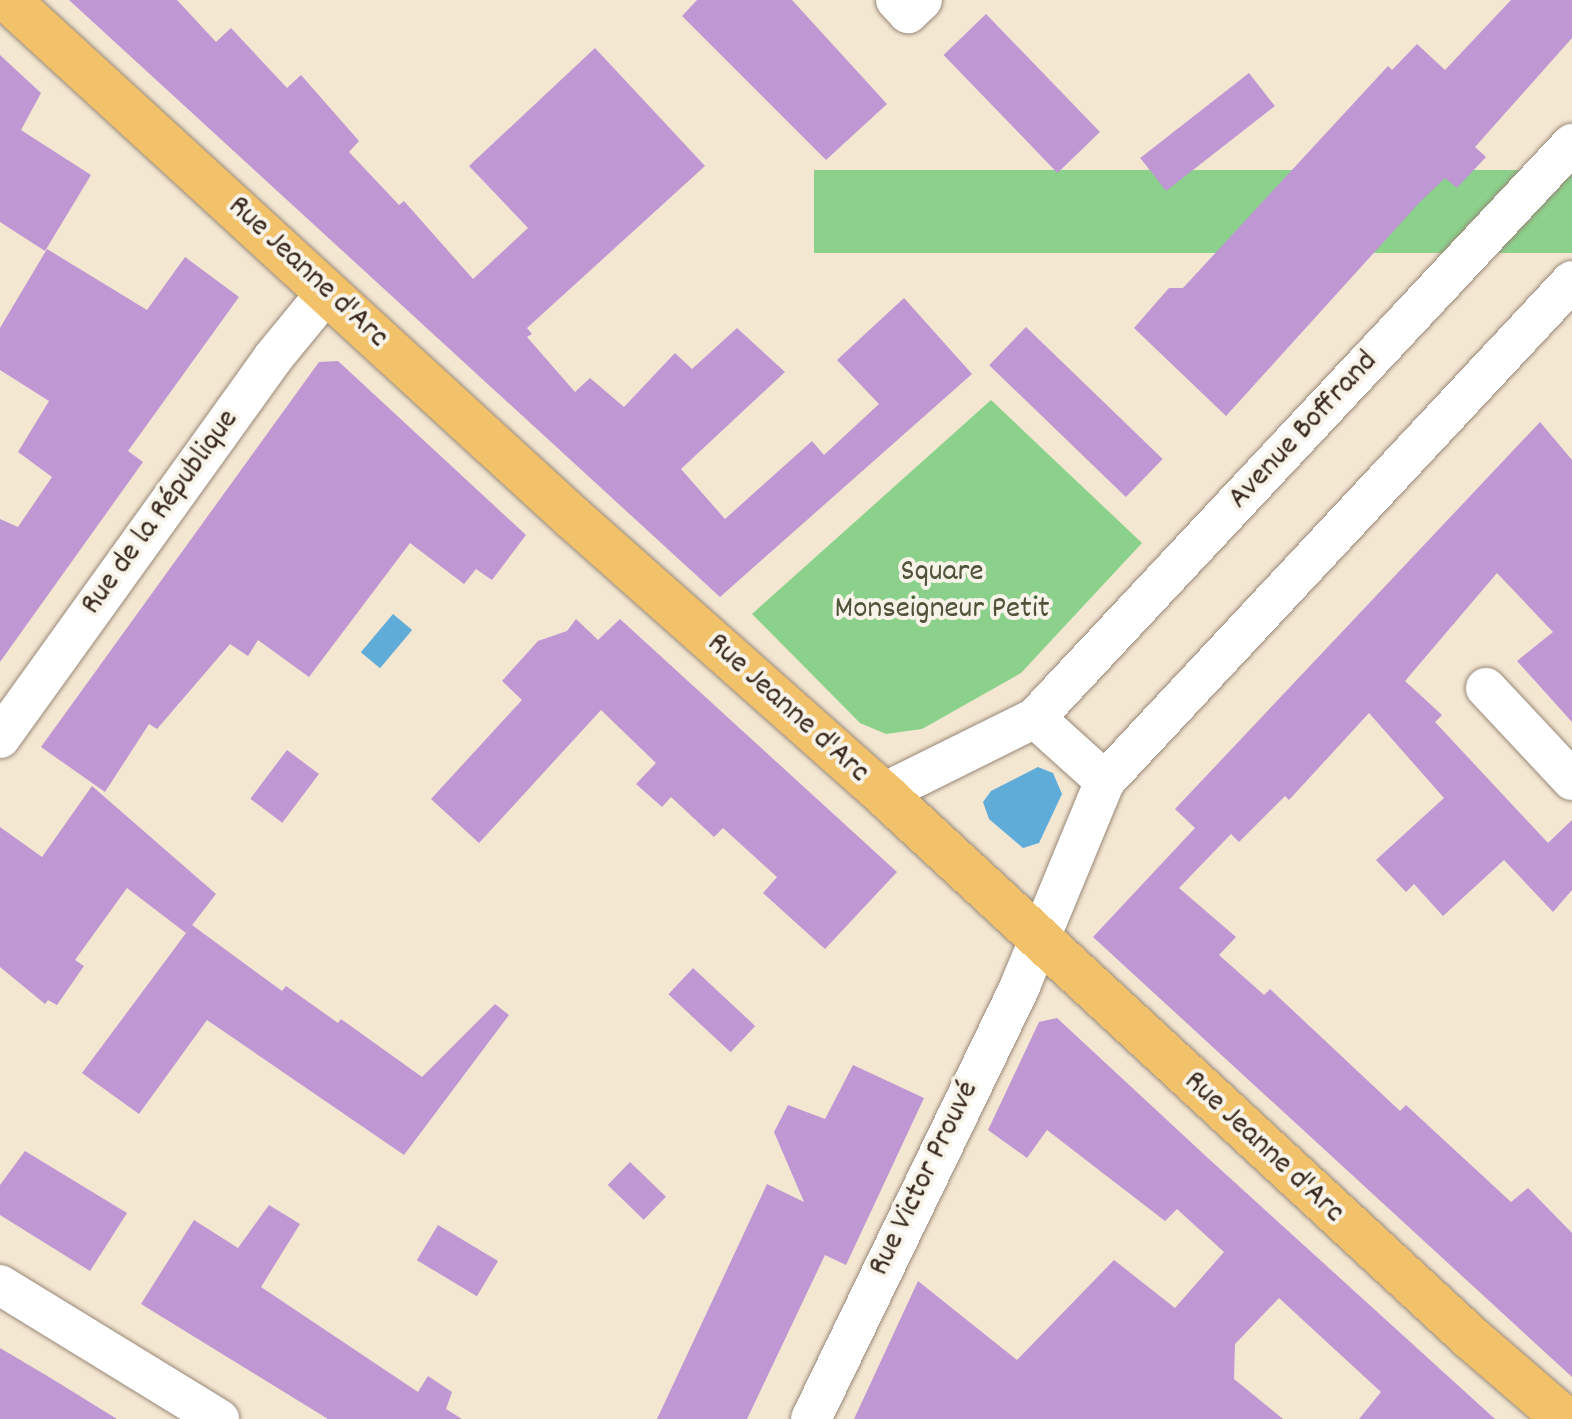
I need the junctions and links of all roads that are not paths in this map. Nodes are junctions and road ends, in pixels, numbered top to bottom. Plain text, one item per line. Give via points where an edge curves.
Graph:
1 (8, 0) edge
2 (896, 0) edge
3 (922, 0) edge
4 (1572, 144) edge
5 (1572, 281) edge
6 (327, 292) junction
7 (1486, 688) dead end
8 (1035, 718) junction
9 (0, 738) edge
10 (1572, 780) edge
11 (1105, 781) junction
12 (888, 798) junction
13 (1040, 939) junction
14 (0, 1285) edge
15 (219, 1419) edge
16 (811, 1419) edge
17 (1565, 1419) edge

1 - 6 main road, Rue Jeanne d'Arc
2 - 3 street via 908,13
4 - 8 street, Avenue Boffrand
5 - 11 street
6 - 9 street, Rue de la République via 272,359
6 - 12 main road, Rue Jeanne d'Arc
7 - 10 street
8 - 11 street
8 - 12 street, Avenue Boffrand via 900,785
11 - 13 street
12 - 13 main road, Rue Jeanne d'Arc
13 - 16 street, Rue Victor Prouvé
13 - 17 main road, Rue Jeanne d'Arc via 1248,1135
14 - 15 street

